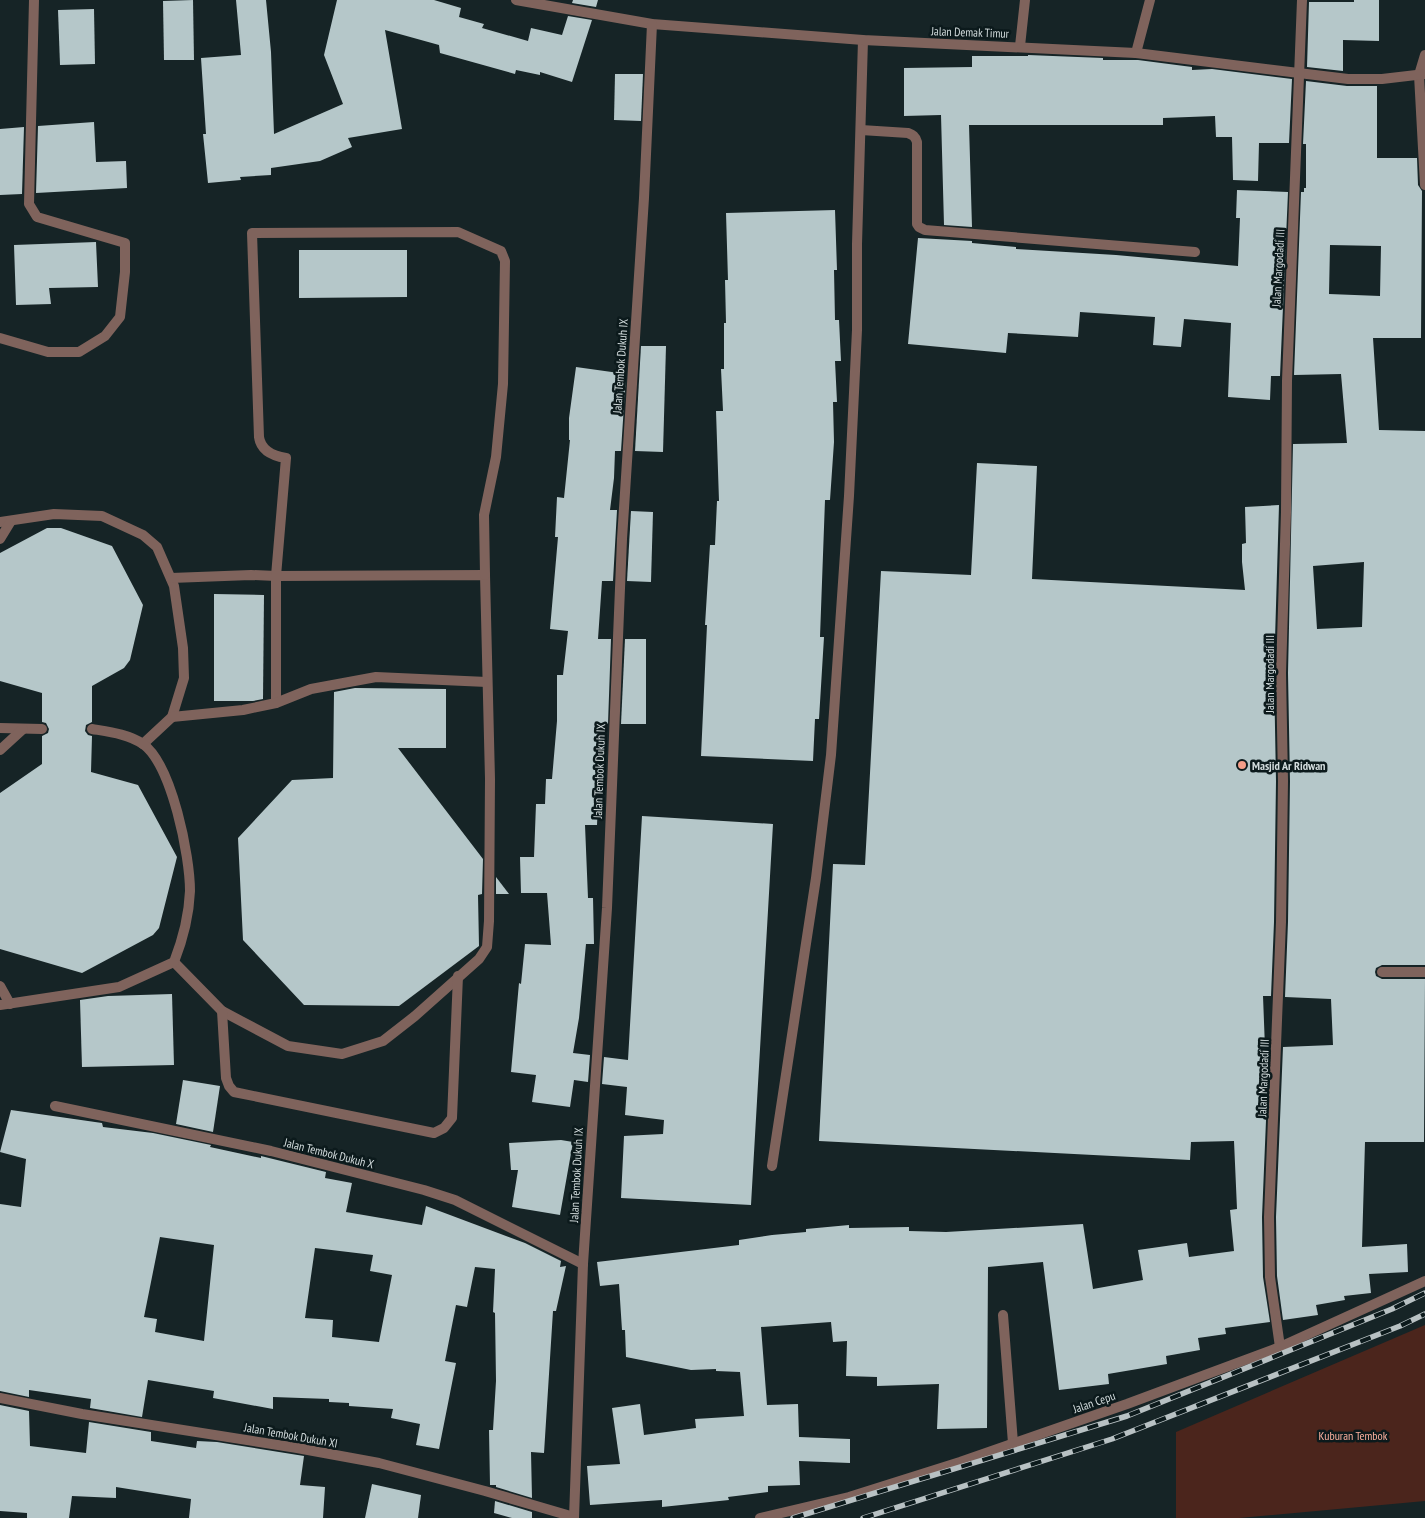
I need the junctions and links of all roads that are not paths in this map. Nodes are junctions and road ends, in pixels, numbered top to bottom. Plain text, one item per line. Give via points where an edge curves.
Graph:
1 (34, 0) edge
2 (516, 0) edge
3 (1025, 0) edge
4 (1150, 0) edge
5 (1302, 0) edge
6 (652, 24) junction
7 (863, 40) junction
8 (1020, 46) junction
9 (1136, 52) junction
10 (1425, 55) edge
11 (1300, 74) junction
12 (1422, 75) edge
13 (861, 130) junction
14 (1425, 185) edge
15 (1195, 252) dead end
16 (0, 338) edge
17 (5, 521) edge
18 (0, 539) edge
19 (485, 575) junction
20 (276, 576) junction
21 (171, 578) junction
22 (487, 682) junction
23 (276, 703) junction
24 (172, 717) junction
25 (0, 728) edge
26 (23, 729) junction
27 (42, 729) dead end
28 (92, 729) dead end
29 (143, 744) junction
30 (0, 750) edge
31 (174, 962) junction
32 (1382, 972) dead end
33 (1425, 972) edge
34 (458, 976) junction
35 (0, 986) edge
36 (5, 1005) edge
37 (222, 1011) junction
38 (55, 1106) dead end
39 (772, 1166) dead end
40 (583, 1264) junction
41 (1425, 1281) edge
42 (1003, 1315) dead end
43 (1280, 1347) junction
44 (0, 1398) edge
45 (1013, 1443) junction
46 (574, 1517) edge
47 (760, 1518) edge

1 - 16 street via 29,204 37,217 125,243 125,272 120,316 105,336 79,352 48,352
2 - 6 street, Jalan Demak Timur
3 - 8 street
4 - 9 street
5 - 11 street, Jalan Margodadi III
6 - 7 street, Jalan Demak Timur
6 - 40 street, Jalan Tembok Dukuh IX via 622,539 607,908
7 - 8 street, Jalan Demak Timur
7 - 13 street
8 - 9 street, Jalan Demak Timur
9 - 11 street, Jalan Demak Timur
10 - 12 street
11 - 12 street, Jalan Demak Timur via 1365,80
11 - 43 street, Jalan Margodadi III via 1287,381 1281,673 1281,913 1269,1217 1270,1277
12 - 14 street
13 - 15 street via 908,133 916,138 917,224 925,230
13 - 39 street via 857,330 831,754 816,878
17 - 18 street
17 - 21 street via 54,514 102,516 143,535 158,547
19 - 20 street
19 - 20 street via 484,515 496,456 503,384 505,261 501,251 458,232 252,233 260,444 275,456 286,458
19 - 22 street
20 - 21 street
20 - 23 street
21 - 24 street via 183,648 184,678
22 - 23 street via 376,677 311,689
22 - 34 street via 489,921 486,947 479,959
23 - 24 street
24 - 29 street
25 - 26 street
26 - 27 street
26 - 30 street
28 - 29 street via 120,733
29 - 31 street via 167,782 182,825 190,891 184,935
31 - 36 street via 119,987
31 - 37 street
32 - 33 street
34 - 37 street via 383,1041 342,1054 288,1046
34 - 37 street via 452,1118 444,1128 434,1133 234,1092 226,1078
35 - 36 street
38 - 40 street, Jalan Tembok Dukuh X via 271,1150 424,1190 455,1200
40 - 46 street, Jalan Tembok Dukuh IX
41 - 43 street, Jalan Cepu
42 - 45 street
43 - 45 street, Jalan Cepu
44 - 46 street, Jalan Tembok Dukuh XI via 378,1463
45 - 47 street, Jalan Cepu via 849,1497

